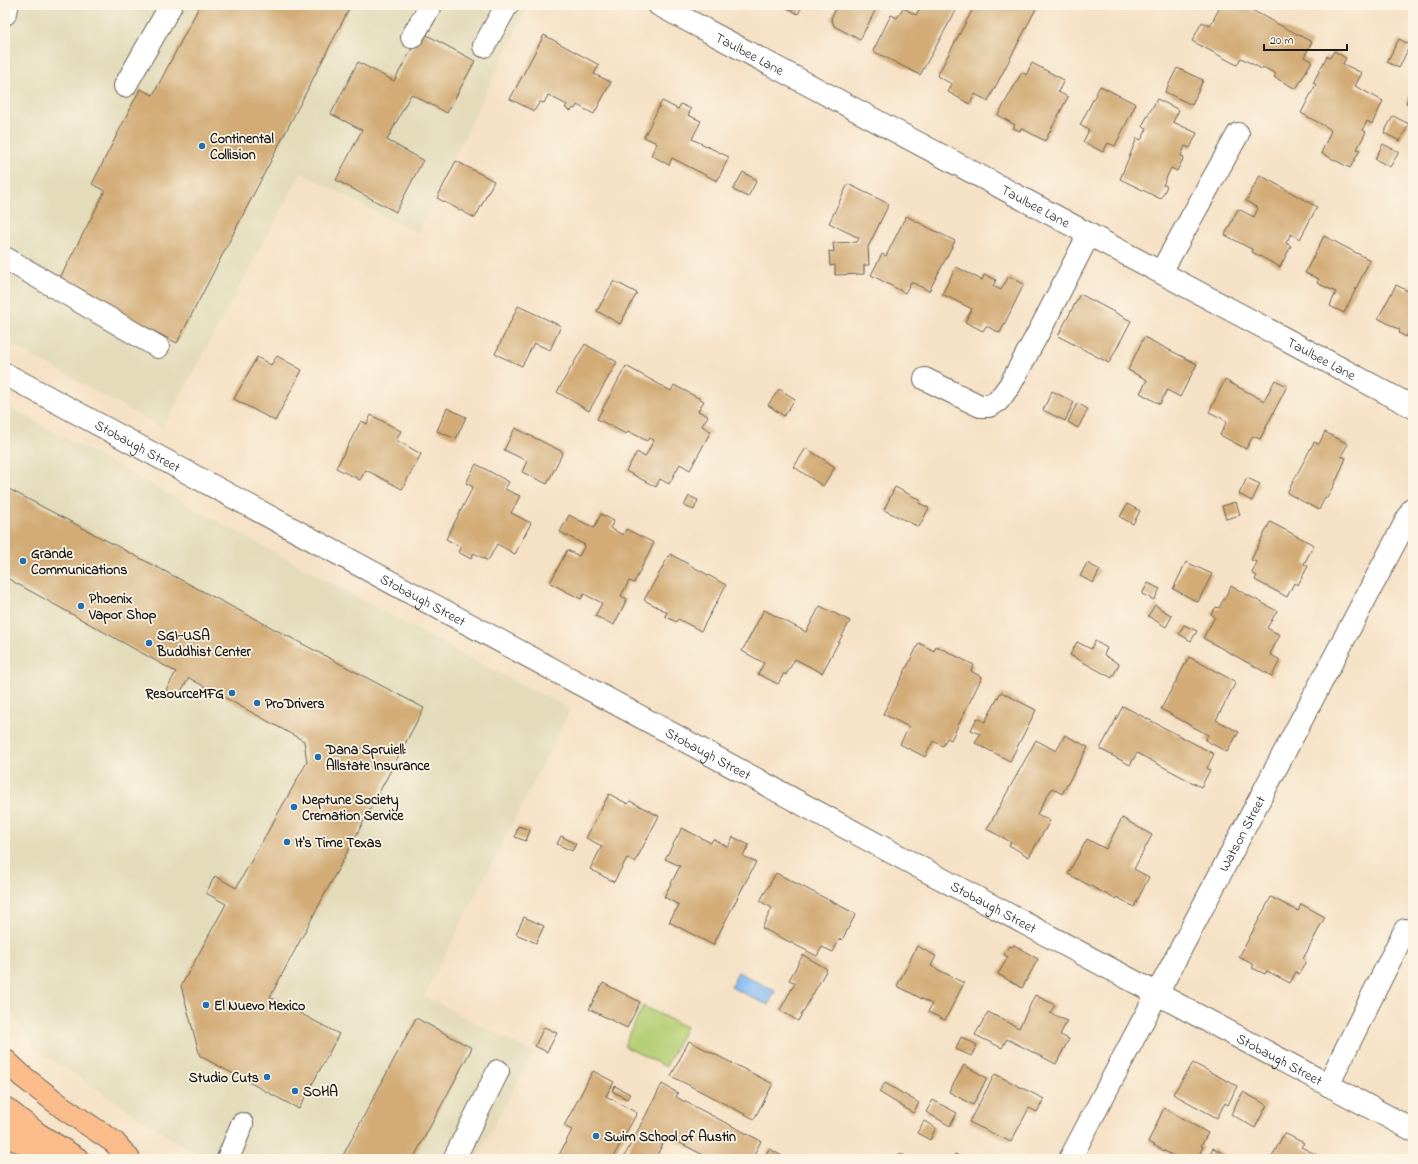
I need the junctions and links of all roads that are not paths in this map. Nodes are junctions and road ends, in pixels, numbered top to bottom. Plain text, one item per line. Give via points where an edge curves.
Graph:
1 (171, 5) edge
2 (431, 5) edge
3 (507, 5) edge
4 (659, 5) edge
5 (412, 37) dead end
6 (484, 46) dead end
7 (125, 86) dead end
8 (1238, 134) dead end
9 (1089, 234) junction
10 (5, 258) edge
11 (1161, 272) junction
12 (158, 347) dead end
13 (5, 374) edge
14 (925, 379) dead end
15 (1413, 407) edge
16 (1413, 508) edge
17 (1405, 930) dead end
18 (1158, 994) junction
19 (5, 1060) edge
20 (498, 1071) dead end
21 (1328, 1085) junction
22 (5, 1108) edge
23 (242, 1124) dead end
24 (1413, 1130) edge
25 (5, 1136) edge
26 (65, 1159) edge
27 (78, 1159) edge
28 (129, 1159) edge
29 (228, 1159) edge
30 (454, 1159) edge
31 (1070, 1159) edge

1 - 7 street
2 - 5 street
3 - 6 street
4 - 9 street, Taulbee Lane
8 - 11 street
9 - 11 street, Taulbee Lane
9 - 14 street via 1010,385 998,400 989,406 980,406
10 - 12 street
11 - 15 street, Taulbee Lane
13 - 18 street, Stobaugh Street
16 - 18 street, Watson Street
17 - 21 street
18 - 21 street, Stobaugh Street
18 - 31 street, Watson Street
19 - 28 main road via 62,1107 114,1142
20 - 30 street
21 - 24 street, Stobaugh Street
22 - 27 main road via 38,1134
23 - 29 street
25 - 26 main road

